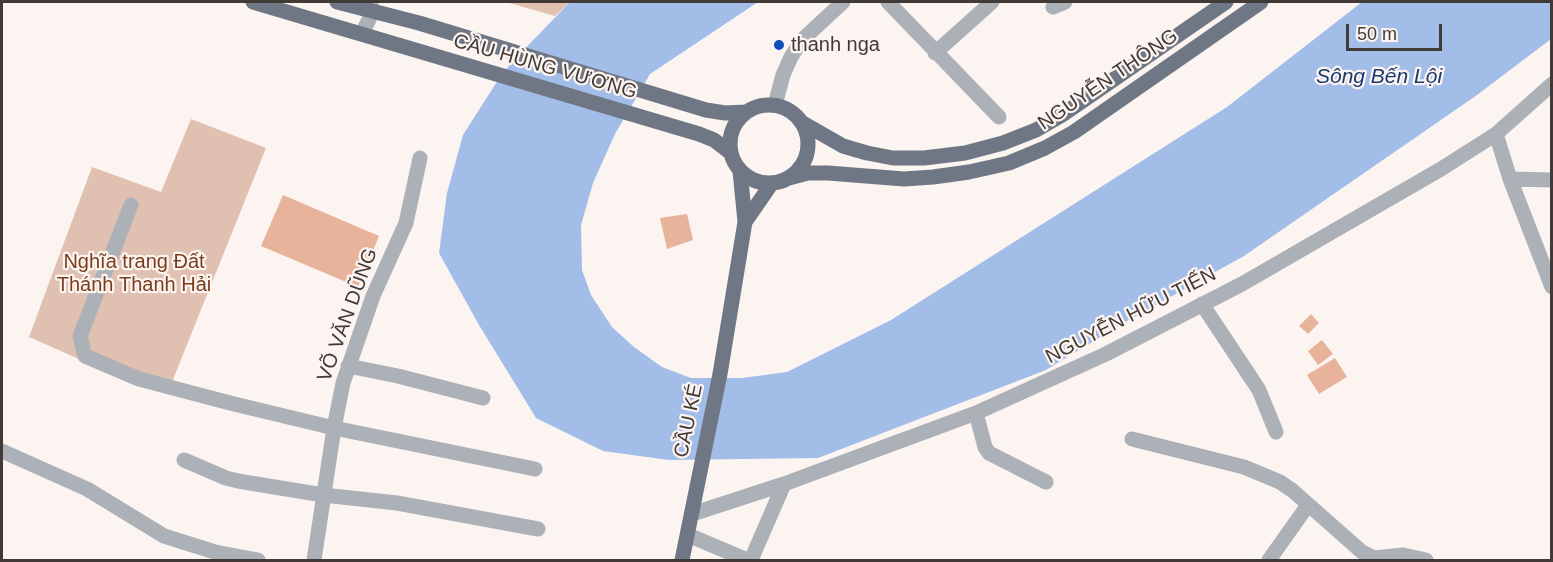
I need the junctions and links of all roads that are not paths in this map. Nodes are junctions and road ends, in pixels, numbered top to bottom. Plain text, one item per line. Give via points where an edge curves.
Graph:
1 (253, 2) edge
2 (337, 2) edge
3 (843, 2) edge
4 (888, 2) edge
5 (992, 2) edge
6 (1226, 2) edge
7 (1261, 2) edge
8 (371, 6) edge
9 (362, 34) junction
10 (935, 53) junction
11 (1551, 84) edge
12 (775, 105) junction
13 (746, 112) junction
14 (999, 117) dead end
15 (801, 122) junction
16 (1496, 134) junction
17 (730, 153) junction
18 (420, 158) dead end
19 (740, 171) junction
20 (789, 178) junction
21 (1510, 179) junction
22 (1551, 180) edge
23 (772, 183) junction
24 (131, 206) dead end
25 (745, 222) junction
26 (1551, 287) edge
27 (1202, 304) junction
28 (348, 366) junction
29 (483, 398) dead end
30 (976, 413) junction
31 (334, 428) junction
32 (1276, 432) dead end
33 (1132, 439) dead end
34 (2, 451) edge
35 (183, 460) dead end
36 (535, 469) dead end
37 (1046, 483) dead end
38 (784, 484) junction
39 (323, 495) junction
40 (1308, 505) junction
41 (692, 514) junction
42 (538, 529) dead end
43 (688, 535) junction
44 (1374, 559) edge
45 (258, 561) edge
46 (314, 561) edge
47 (682, 561) edge
48 (747, 561) edge
49 (751, 561) edge
50 (1269, 561) edge
51 (1426, 561) edge

1 - 9 main road, CẦU HÙNG VƯƠNG
2 - 8 main road, CẦU HÙNG VƯƠNG
3 - 12 street via 802,40 783,75
4 - 10 street
5 - 10 street
6 - 15 main road, NGUYỄN THÔNG via 1062,116 1003,143 965,153 893,158 843,146
7 - 20 main road, NGUYỄN THÔNG via 1074,132 1009,163 904,179 828,173
8 - 9 street
8 - 13 main road, CẦU HÙNG VƯƠNG via 706,110
9 - 17 main road, CẦU HÙNG VƯƠNG via 714,140
10 - 14 street
11 - 16 street, NGUYỄN HỮU TIẾN
12 - 13 main road
12 - 15 main road
13 - 17 main road via 732,130
15 - 20 main road via 806,132 807,153
16 - 21 street
16 - 27 street, NGUYỄN HỮU TIẾN
17 - 19 main road
18 - 28 street, VÕ VĂN DŨNG via 406,223
19 - 23 main road via 755,181
19 - 25 main road
20 - 23 main road
21 - 22 street
21 - 26 street
23 - 25 main road
24 - 31 street via 80,336 85,356 139,379
25 - 41 main road, CẦU KÉ
27 - 30 street, NGUYỄN HỮU TIẾN via 1079,367
27 - 32 street via 1259,390
28 - 29 street
28 - 31 street, VÕ VĂN DŨNG
30 - 37 street via 988,453
30 - 38 street, NGUYỄN HỮU TIẾN
31 - 36 street
31 - 39 street, VÕ VĂN DŨNG
33 - 40 street via 1244,467 1280,482
34 - 45 street via 87,489 164,536
35 - 39 street via 226,478
38 - 41 street, NGUYỄN HỮU TIẾN
38 - 49 street
39 - 42 street via 390,502
39 - 46 street, VÕ VĂN DŨNG
40 - 44 street
40 - 50 street
41 - 43 main road, CẦU KÉ
43 - 47 main road, CẦU KÉ
43 - 48 street
44 - 51 street via 1403,555

